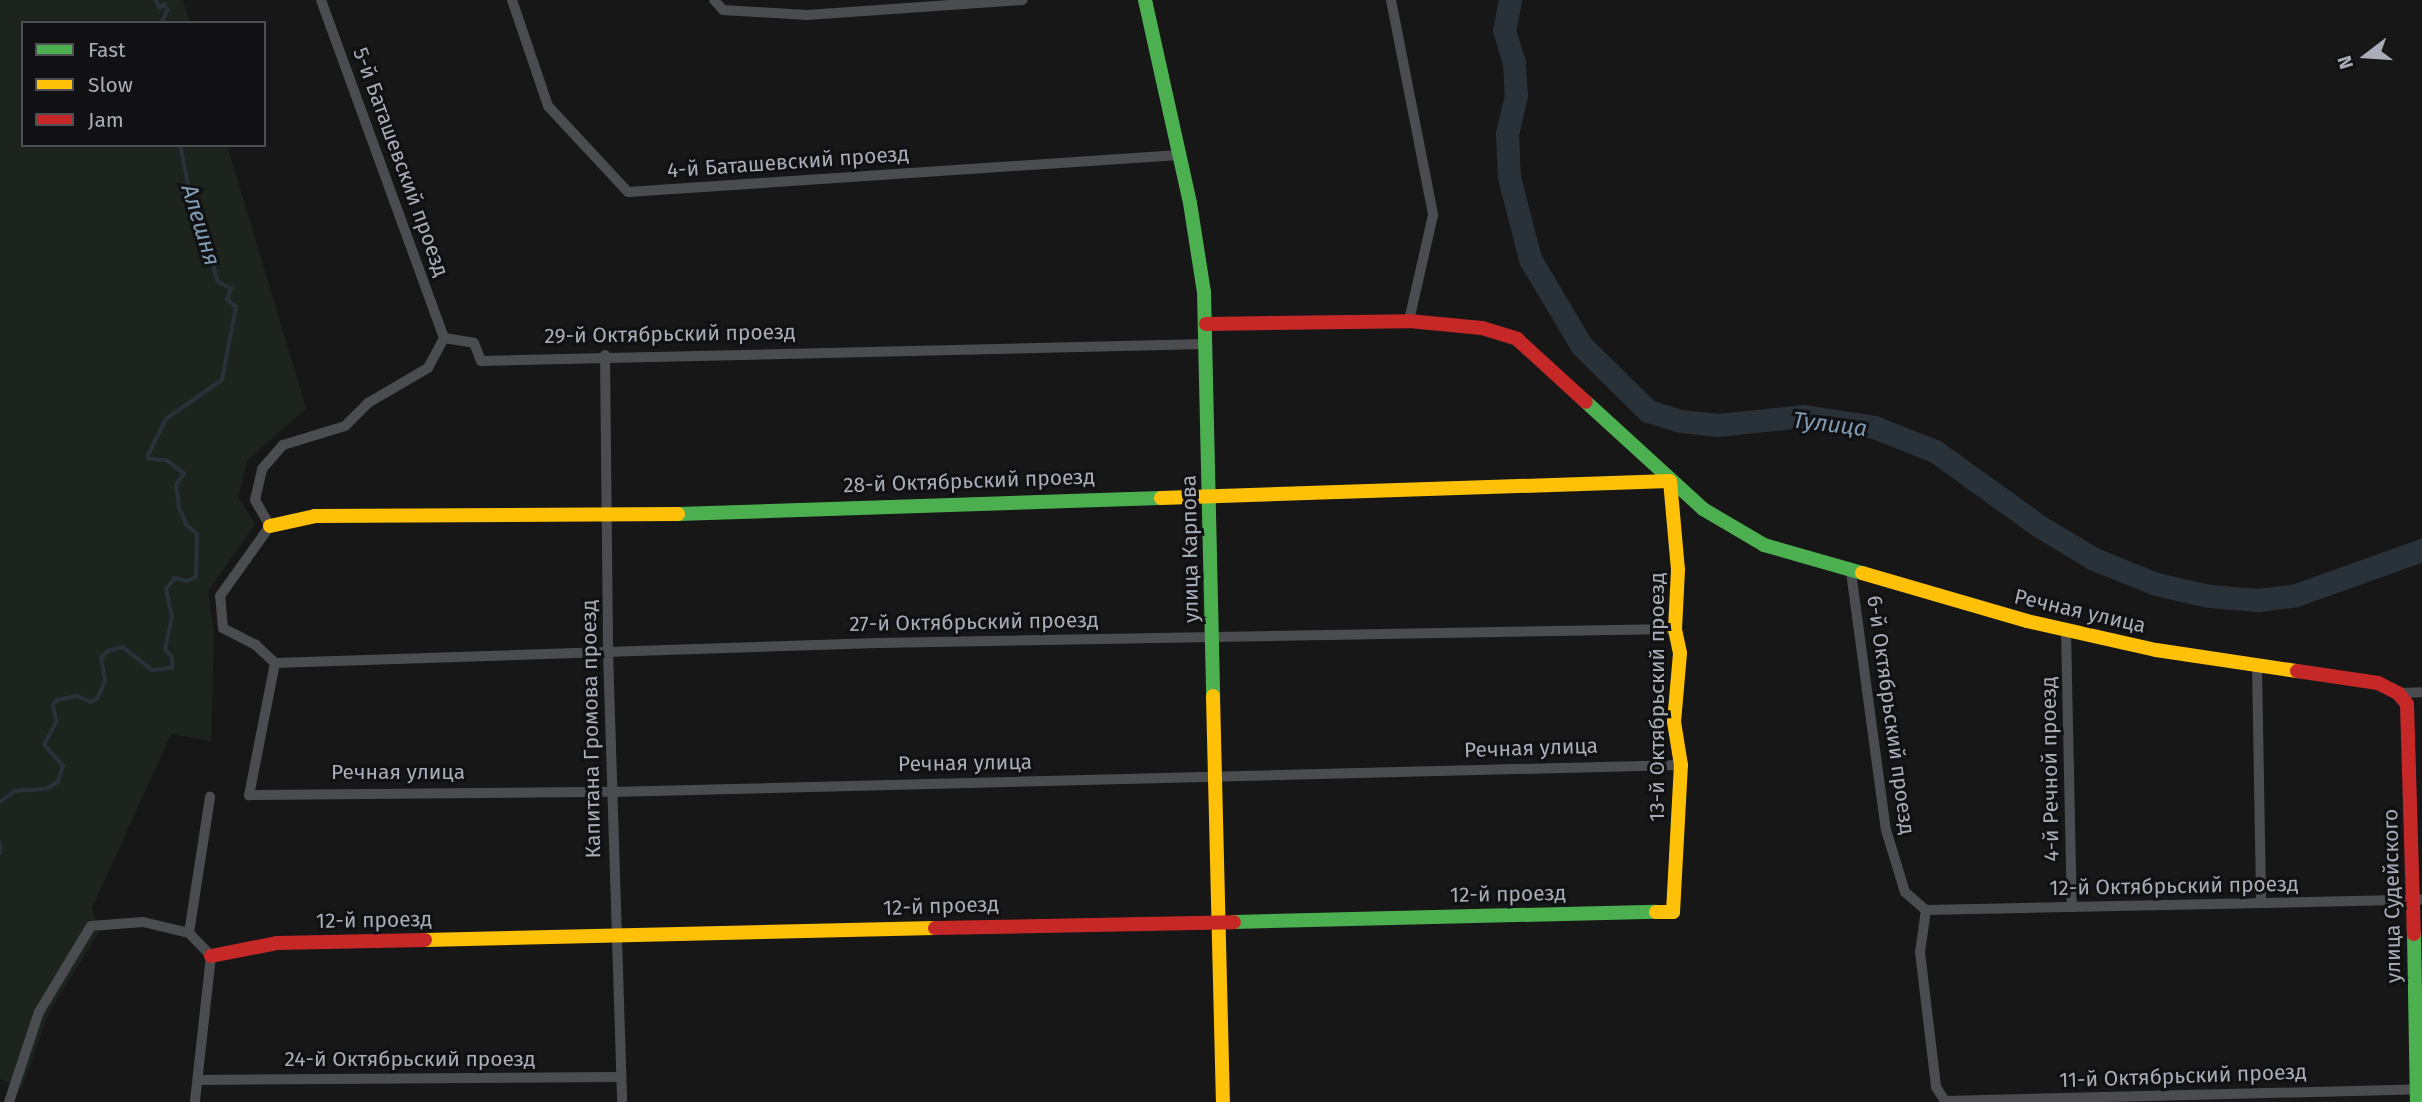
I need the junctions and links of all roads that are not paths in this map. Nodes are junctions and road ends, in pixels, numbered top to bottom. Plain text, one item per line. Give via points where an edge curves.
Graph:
1 (321, 0) edge
2 (512, 0) edge
3 (714, 0) edge
4 (1022, 0) edge
5 (1145, 0) edge
6 (1391, 0) edge
7 (1179, 155) junction
8 (1409, 321) junction
9 (1206, 324) junction
10 (444, 338) junction
11 (1206, 344) junction
12 (606, 355) junction
13 (1670, 481) junction
14 (1210, 496) junction
15 (606, 516) junction
16 (270, 527) junction
17 (1851, 572) junction
18 (1675, 629) junction
19 (2066, 630) junction
20 (1213, 636) junction
21 (608, 652) junction
22 (275, 663) junction
23 (2257, 666) junction
24 (2422, 692) edge
25 (2398, 693) junction
26 (1681, 765) junction
27 (1216, 778) junction
28 (611, 792) junction
29 (210, 797) dead end
30 (2417, 900) edge
31 (2261, 903) junction
32 (2072, 907) junction
33 (1926, 910) junction
34 (1673, 912) joint
35 (1221, 920) junction
36 (189, 933) junction
37 (616, 936) junction
38 (211, 956) junction
39 (621, 1077) junction
40 (198, 1080) junction
41 (2419, 1093) edge
42 (1945, 1101) edge
43 (9, 1102) edge
44 (195, 1102) edge
45 (622, 1102) edge
46 (1223, 1102) edge

1 - 10 street, 5-й Баташевский проезд
2 - 7 street, 4-й Баташевский проезд via 548,106 628,192
3 - 4 street via 723,10 807,15
5 - 7 street, улица Карпова
6 - 8 street via 1433,215
7 - 9 street, улица Карпова
8 - 9 street
8 - 13 street via 1482,328 1517,339
9 - 11 street, улица Карпова
10 - 12 street, 29-й Октябрьский проезд via 474,343 481,361
10 - 16 street via 428,368 368,403 345,426 283,445 262,470 254,500
11 - 12 street, 29-й Октябрьский проезд
11 - 14 street, улица Карпова
12 - 15 street, Капитана Громова проезд
13 - 14 street, 28-й Октябрьский проезд
13 - 17 street, Речная улица via 1703,509 1764,545
13 - 18 street, 13-й Октябрьский проезд via 1678,570
14 - 15 street, 28-й Октябрьский проезд
14 - 20 street, улица Карпова
15 - 16 street, 28-й Октябрьский проезд via 314,516
15 - 21 street, Капитана Громова проезд
16 - 22 street via 219,596 223,628 256,645
17 - 19 street, Речная улица
17 - 33 street, 6-й Октябрьский проезд via 1886,830 1905,892
18 - 20 street, 27-й Октябрьский проезд
18 - 26 street, 13-й Октябрьский проезд via 1680,653 1674,722
19 - 23 street, Речная улица
19 - 32 street, 4-й Речной проезд
20 - 21 street, 27-й Октябрьский проезд
20 - 27 street, улица Карпова
21 - 22 street, 27-й Октябрьский проезд
21 - 28 street, Капитана Громова проезд
22 - 28 street, Речная улица via 249,795
23 - 25 street, Речная улица via 2378,683
23 - 31 street
24 - 25 street, Речная улица
25 - 30 street, улица Судейского via 2410,719
26 - 27 street, Речная улица
26 - 34 street, 13-й Октябрьский проезд
27 - 28 street, Речная улица
27 - 35 street, улица Карпова
28 - 37 street, Капитана Громова проезд
29 - 36 street
30 - 31 street, 12-й Октябрьский проезд
30 - 41 street, улица Судейского
31 - 32 street, 12-й Октябрьский проезд
32 - 33 street, 12-й Октябрьский проезд
33 - 42 street via 1920,952 1936,1087
34 - 35 street, 12-й проезд
35 - 37 street, 12-й проезд
35 - 46 street, улица Карпова
36 - 38 street
36 - 43 street via 143,922 91,926 39,1012
37 - 38 street, 12-й проезд via 276,943
37 - 39 street, Капитана Громова проезд
38 - 40 street
39 - 40 street, 24-й Октябрьский проезд
39 - 45 street, Капитана Громова проезд
40 - 44 street
41 - 42 street, 11-й Октябрьский проезд

